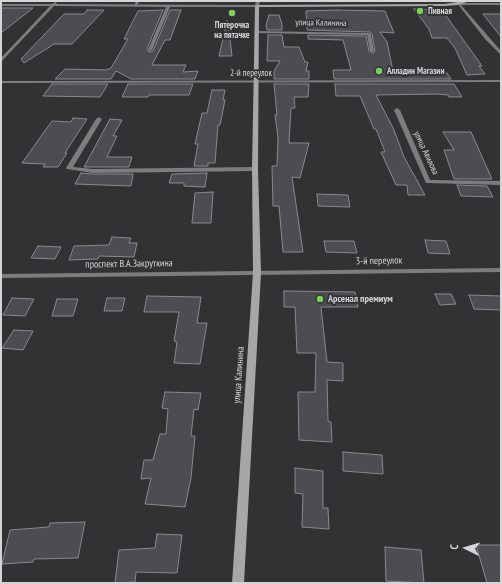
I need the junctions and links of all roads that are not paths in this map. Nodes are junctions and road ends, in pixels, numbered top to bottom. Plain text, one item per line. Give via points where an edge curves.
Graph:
1 (58, 1) edge
2 (138, 1) edge
3 (468, 1) edge
4 (176, 3) edge
5 (258, 3) edge
6 (458, 4) junction
7 (501, 4) edge
8 (1, 5) edge
9 (54, 5) junction
10 (135, 5) junction
11 (169, 5) junction
12 (256, 32) junction
13 (150, 50) dead end
14 (372, 51) dead end
15 (501, 54) edge
16 (1, 61) edge
17 (256, 81) junction
18 (501, 81) edge
19 (1, 82) edge
20 (398, 110) dead end
21 (99, 119) dead end
22 (255, 169) junction
23 (501, 183) edge
24 (501, 270) edge
25 (257, 272) junction
26 (1, 276) edge
27 (238, 583) edge

1 - 9 street
2 - 10 street
3 - 6 main road
4 - 5 street
4 - 11 street
5 - 6 main road
5 - 12 main road, улица Калинина
6 - 7 street
6 - 15 street
8 - 9 street
9 - 10 street
9 - 16 street
10 - 11 street
11 - 13 street
12 - 14 street, улица Калинина via 369,34
12 - 17 main road, улица Калинина
17 - 18 street, 2-й переулок
17 - 19 street, 2-й переулок
17 - 22 main road, улица Калинина
20 - 23 street, улица Авилова via 428,182
21 - 22 street via 69,168 93,171
22 - 25 main road, улица Калинина
24 - 25 street, 3-й переулок
25 - 26 street, проспект В.А.Закруткина
25 - 27 main road, улица Калинина

